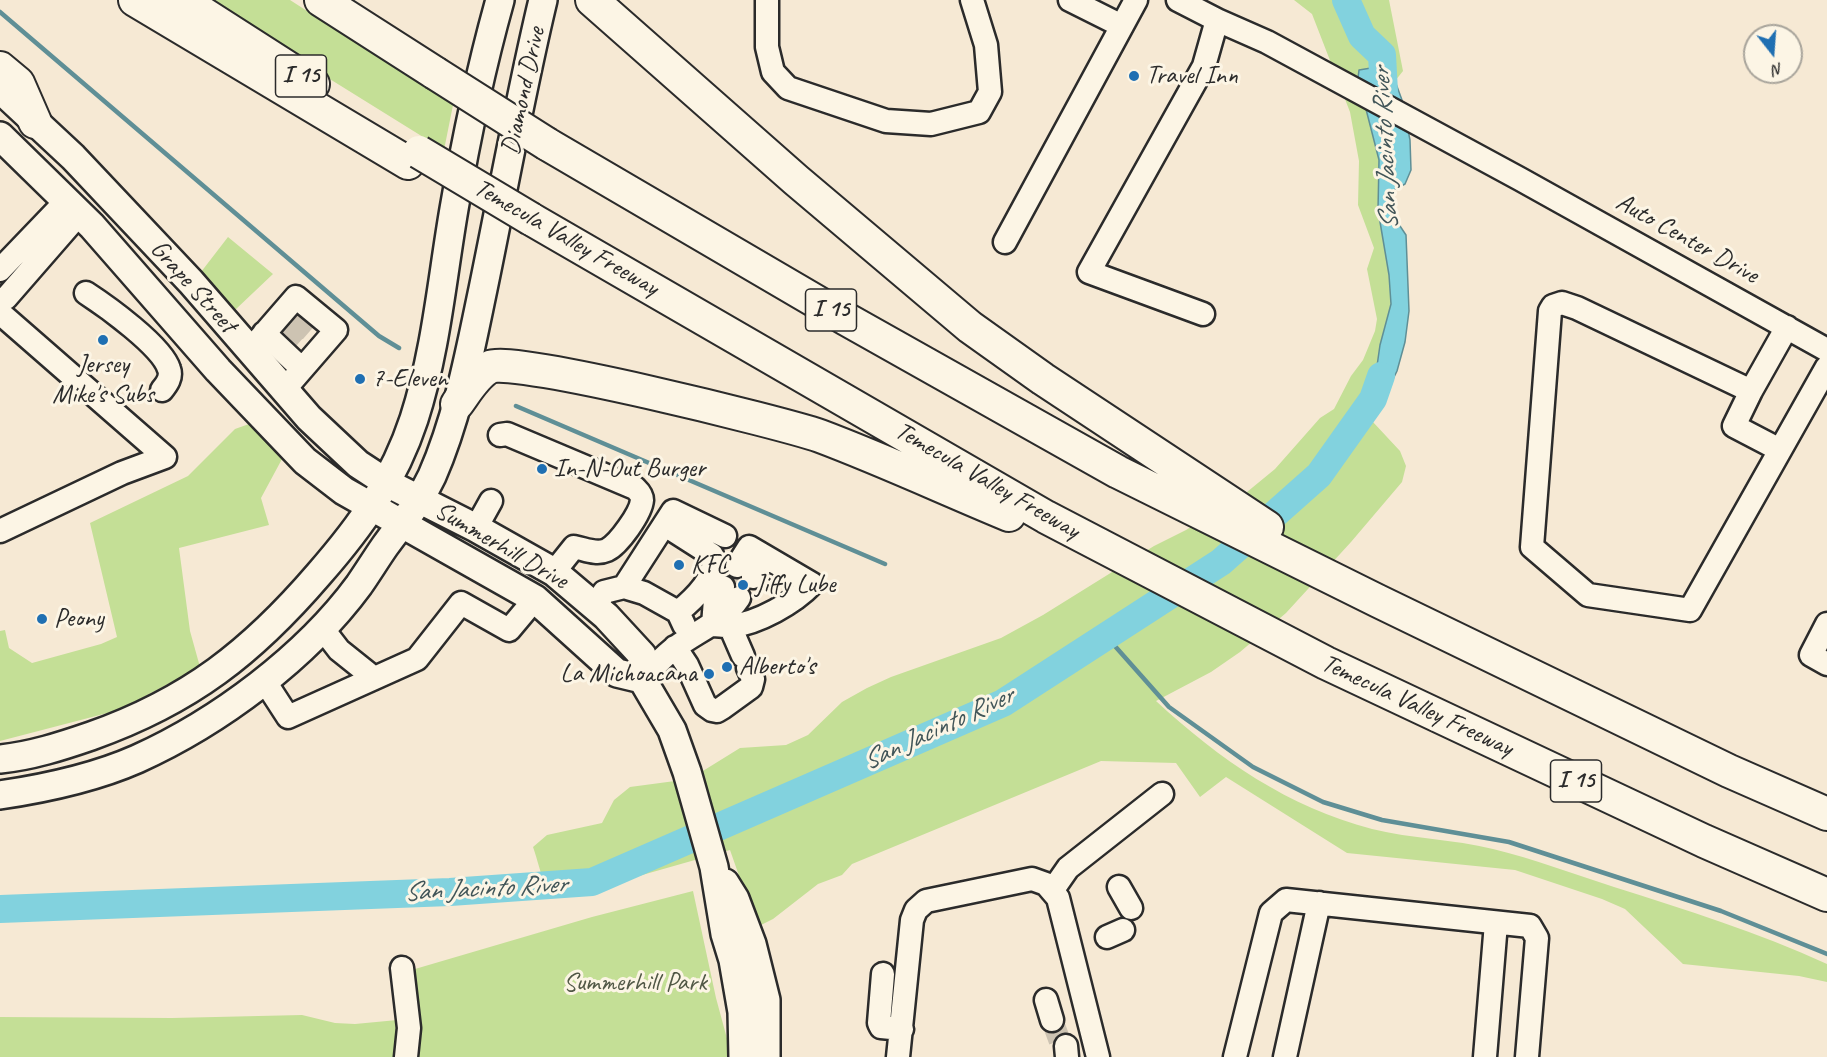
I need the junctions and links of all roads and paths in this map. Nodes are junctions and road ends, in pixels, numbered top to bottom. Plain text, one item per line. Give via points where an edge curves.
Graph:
1 (135, 0) edge
2 (183, 0) edge
3 (321, 0) edge
4 (500, 0) edge
5 (543, 0) edge
6 (592, 0) edge
7 (767, 0) edge
8 (972, 0) edge
9 (1070, 0) edge
10 (1136, 0) edge
11 (1178, 0) edge
12 (1216, 20) junction
13 (1122, 27) junction
14 (0, 68) edge
15 (0, 89) edge
16 (35, 122) junction
17 (0, 136) edge
18 (413, 157) junction
19 (73, 206) junction
20 (1005, 243) dead end
21 (0, 270) edge
22 (86, 293) dead end
23 (0, 300) edge
24 (216, 311) junction
25 (0, 313) edge
26 (1203, 314) dead end
27 (1787, 327) junction
28 (291, 337) junction
29 (1827, 350) edge
30 (1827, 368) edge
31 (162, 390) dead end
32 (284, 390) junction
33 (1751, 391) junction
34 (457, 404) junction
35 (500, 435) dead end
36 (1780, 450) junction
37 (387, 483) junction
38 (421, 500) junction
39 (491, 501) dead end
40 (373, 507) junction
41 (1046, 517) junction
42 (403, 524) junction
43 (665, 525) junction
44 (476, 528) junction
45 (0, 531) edge
46 (725, 537) dead end
47 (554, 572) junction
48 (745, 572) tunnel mouth
49 (624, 586) junction
50 (731, 593) tunnel mouth
51 (535, 599) junction
52 (1378, 601) junction
53 (595, 607) junction
54 (678, 612) junction
55 (1827, 624) edge
56 (721, 626) junction
57 (322, 628) junction
58 (683, 643) junction
59 (1827, 663) edge
60 (374, 678) junction
61 (642, 679) junction
62 (264, 680) junction
63 (0, 759) edge
64 (1162, 794) dead end
65 (0, 795) edge
66 (1827, 814) edge
67 (714, 867) junction
68 (1119, 887) dead end
69 (1052, 891) junction
70 (1827, 895) edge
71 (1319, 903) junction
72 (1131, 908) dead end
73 (1496, 922) junction
74 (402, 968) dead end
75 (883, 974) dead end
76 (902, 1029) junction
77 (406, 1057) edge
78 (743, 1057) edge
79 (766, 1057) edge
80 (898, 1057) edge
81 (1098, 1057) edge
82 (1235, 1057) edge
83 (1285, 1057) edge
84 (1485, 1057) edge
85 (1527, 1057) edge

1 - 18 highway
2 - 18 highway, Temecula Valley Freeway / I 15
3 - 52 highway, I 15, bridge via 547,144 846,319 1118,472
4 - 37 main road via 463,161 433,345 415,416
5 - 34 main road, Diamond Drive
6 - 52 highway via 970,327
7 - 8 street via 767,47 773,72 788,88 886,121 931,124 979,112 990,92 986,45
9 - 13 street
10 - 13 street
11 - 12 street, Auto Center Drive
12 - 26 street via 1204,66 1089,272
12 - 27 street, Auto Center Drive via 1267,42
13 - 20 street
14 - 16 highway via 18,83
15 - 16 main road, Grape Street
16 - 24 main road, Grape Street via 73,157
17 - 19 main road, Grape Street
18 - 41 highway, Temecula Valley Freeway / I 15, bridge via 485,190
19 - 21 street
19 - 23 street via 6,298
19 - 24 main road via 77,197 102,208 184,300
19 - 40 main road, Grape Street via 218,370 305,461
22 - 31 street via 164,360 170,375
24 - 28 main road, Grape Street
25 - 45 street via 165,457
27 - 29 street, Auto Center Drive
27 - 33 street
28 - 32 main road, Grape Street
28 - 32 street
30 - 36 street
32 - 37 main road, Grape Street via 350,457
33 - 36 street via 1734,426
33 - 36 street via 1577,308 1562,303 1553,306 1532,547 1588,595 1690,610
34 - 38 main road, Diamond Drive
34 - 41 highway via 492,366 518,366 615,385 818,435 1017,518
35 - 47 street via 507,434 640,493 638,510 613,545 597,552 574,547
37 - 38 main road, Summerhill Drive
37 - 40 main road
38 - 42 main road, Diamond Drive
38 - 44 main road, Summerhill Drive
39 - 44 street
40 - 42 main road, Summerhill Drive
40 - 63 main road via 352,537 262,636 177,699 127,724 64,746
41 - 70 highway, Temecula Valley Freeway / I 15 via 1326,663
42 - 51 main road, Summerhill Drive
42 - 57 main road, Diamond Drive via 358,587
43 - 46 street via 673,511
43 - 49 street
43 - 54 street via 712,555 715,563 692,601
44 - 47 main road, Summerhill Drive
47 - 53 main road, Summerhill Drive
48 - 56 street via 758,552 812,584 784,606 747,622
49 - 53 street via 604,592
49 - 54 street
50 - 56 street
51 - 53 main road via 551,597 578,615 588,615
51 - 60 street via 509,630 461,603 417,659
51 - 61 main road, Summerhill Drive via 617,673
52 - 66 highway, I 15 via 1729,771
53 - 61 main road, Summerhill Drive via 642,655
54 - 58 street
55 - 59 street via 1811,655
56 - 58 street
56 - 58 street via 753,679 751,687 717,711 705,705 687,665
57 - 60 street via 339,650
57 - 62 main road, Diamond Drive
58 - 61 street
60 - 62 street via 288,717
61 - 67 main road, Summerhill Drive via 672,730
62 - 65 main road, Diamond Drive via 201,724 135,759 67,782
64 - 69 street via 1068,868
67 - 78 main road, Summerhill Drive via 742,1012
67 - 79 main road, Summerhill Drive via 735,899 752,944 766,1000
68 - 72 street
69 - 76 street via 1032,879 926,901 916,910
69 - 81 street via 1058,898
71 - 73 street
71 - 82 street via 1286,900 1271,913
71 - 83 street
73 - 84 street
73 - 85 street via 1530,927 1537,938
74 - 77 street via 410,1028
75 - 76 street via 880,1027
76 - 80 street

